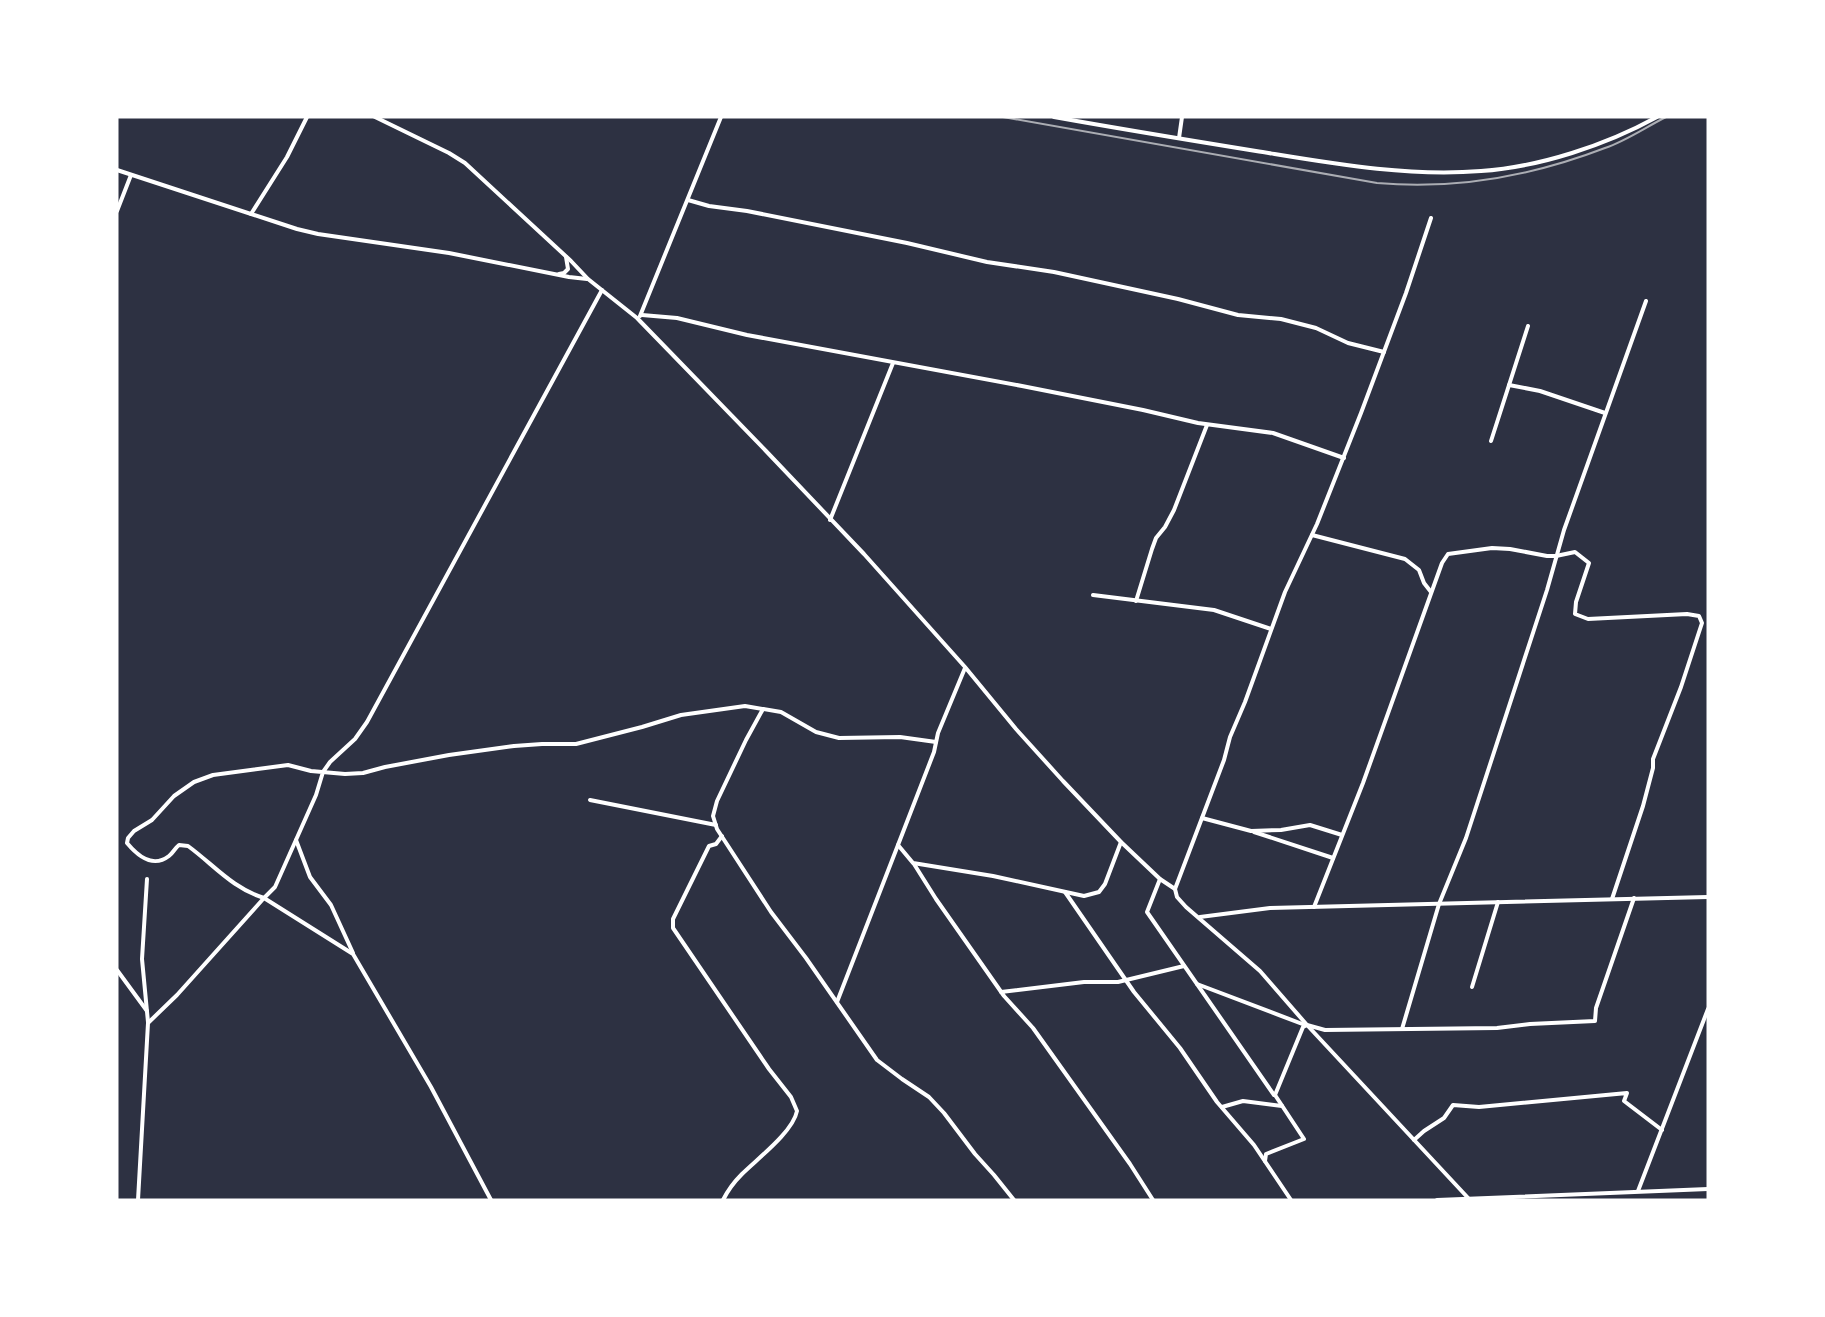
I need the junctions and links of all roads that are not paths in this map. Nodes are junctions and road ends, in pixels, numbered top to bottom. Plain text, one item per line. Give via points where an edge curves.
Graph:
1 (308, 117) edge
2 (375, 117) edge
3 (721, 117) edge
4 (1054, 117) edge
5 (1182, 117) edge
6 (1657, 117) edge
7 (1065, 118) edge
8 (1179, 138) junction
9 (117, 170) edge
10 (131, 175) junction
11 (688, 200) junction
12 (117, 210) edge
13 (251, 214) junction
14 (1431, 218) dead end
15 (566, 256) junction
16 (559, 275) junction
17 (588, 279) junction
18 (602, 290) junction
19 (1646, 301) dead end
20 (639, 316) junction
21 (1528, 326) dead end
22 (1384, 352) junction
23 (893, 363) junction
24 (1509, 385) junction
25 (1605, 413) junction
26 (1207, 424) junction
27 (1491, 441) dead end
28 (1344, 458) junction
29 (830, 520) junction
30 (1312, 535) junction
31 (1556, 556) junction
32 (1431, 592) junction
33 (1094, 595) dead end
34 (1136, 601) junction
35 (1271, 629) junction
36 (965, 668) junction
37 (763, 709) junction
38 (936, 742) junction
39 (323, 772) junction
40 (590, 800) dead end
41 (1202, 818) junction
42 (716, 825) junction
43 (1251, 831) junction
44 (1342, 835) junction
45 (722, 836) junction
46 (296, 840) junction
47 (1121, 842) junction
48 (898, 844) junction
49 (1333, 858) junction
50 (913, 863) junction
51 (147, 879) dead end
52 (1160, 879) junction
53 (1175, 889) junction
54 (1065, 892) junction
55 (1708, 896) edge
56 (264, 898) junction
57 (1634, 898) junction
58 (1612, 899) junction
59 (1498, 902) junction
60 (1439, 904) junction
61 (1314, 907) junction
62 (1199, 917) junction
63 (353, 954) junction
64 (1184, 966) junction
65 (117, 970) edge
66 (1126, 980) junction
67 (1197, 983) junction
68 (1472, 987) dead end
69 (1001, 992) junction
70 (836, 1003) junction
71 (1708, 1009) edge
72 (147, 1012) junction
73 (148, 1023) junction
74 (1307, 1025) junction
75 (1402, 1029) junction
76 (1275, 1095) junction
77 (1282, 1106) junction
78 (1222, 1107) junction
79 (1662, 1130) junction
80 (1414, 1140) junction
81 (1265, 1161) junction
82 (1708, 1189) edge
83 (1638, 1191) junction
84 (1589, 1193) junction
85 (1470, 1199) edge
86 (138, 1200) edge
87 (491, 1200) edge
88 (723, 1200) edge
89 (1014, 1200) edge
90 (1153, 1200) edge
91 (1291, 1200) edge
92 (1437, 1200) edge
93 (1587, 1200) edge

1 - 13 street
2 - 15 street via 465,163
3 - 11 street
4 - 7 street
5 - 8 street
6 - 8 street via 1582,150 1516,167 1480,171 1353,167
7 - 8 street
9 - 10 street
10 - 12 street
10 - 13 street
11 - 20 street
11 - 22 street via 987,262 1054,272 1238,315 1281,319
13 - 16 street via 318,234 449,253
14 - 22 street
15 - 16 street via 568,269
15 - 17 street
16 - 17 street
17 - 18 street
18 - 20 street
18 - 39 street via 367,722
19 - 25 street
20 - 23 street via 677,318
20 - 29 street
21 - 24 street
22 - 28 street
23 - 26 street
23 - 29 street
24 - 25 street
24 - 27 street
25 - 31 street
26 - 28 street via 1273,433
26 - 34 street via 1174,510 1156,538
28 - 30 street
29 - 36 street
30 - 32 street via 1405,559 1419,570
30 - 35 street
31 - 32 street via 1492,548 1448,554
31 - 58 street via 1575,552 1589,563 1575,614 1588,619 1687,614 1699,616 1702,623 1653,759 1643,806
31 - 60 street via 1466,838
32 - 44 street
33 - 34 street
34 - 35 street via 1214,610
35 - 41 street
36 - 38 street
36 - 47 street
37 - 38 street via 781,712 816,732 839,738 900,736
37 - 39 street via 744,706 681,715 576,744 503,748 363,773
37 - 42 street via 717,801 713,816
38 - 48 street
39 - 46 street
39 - 56 street via 288,765 206,777 174,796 128,838 127,843 136,853 150,861 169,856 179,845 188,846 240,888
40 - 42 street
41 - 43 street
41 - 53 street
42 - 45 street
43 - 44 street via 1310,825
43 - 49 street
44 - 49 street
45 - 70 street
45 - 88 street via 709,846 673,919 673,927 797,1111 792,1124 742,1173
46 - 56 street via 275,887
46 - 63 street via 310,877 332,905
47 - 52 street
47 - 54 street via 1099,892 1084,896
48 - 50 street
48 - 70 street
49 - 61 street
50 - 54 street
50 - 69 street
51 - 72 street via 142,959
52 - 53 street
52 - 64 street via 1147,912
53 - 62 street via 1176,897
54 - 66 street
55 - 57 street
56 - 63 street
56 - 73 street
57 - 58 street
57 - 75 street via 1595,1021
58 - 59 street
59 - 60 street
59 - 68 street
60 - 61 street
60 - 75 street
61 - 62 street
62 - 74 street via 1260,971
63 - 87 street
64 - 66 street
64 - 67 street
65 - 72 street
66 - 69 street
66 - 78 street
67 - 74 street
67 - 76 street
69 - 90 street via 1028,1022
70 - 89 street via 878,1059 928,1096 944,1113
71 - 79 street
72 - 73 street
73 - 86 street
74 - 75 street via 1325,1030
74 - 76 street via 1302,1027
74 - 80 street
76 - 77 street
77 - 78 street via 1243,1101
77 - 81 street via 1304,1139 1266,1154
78 - 81 street
79 - 80 street via 1624,1101 1627,1093 1479,1107 1453,1105 1444,1118
79 - 83 street
80 - 85 street
81 - 91 street
82 - 83 street
83 - 84 street
84 - 85 street
84 - 93 street
85 - 92 street

